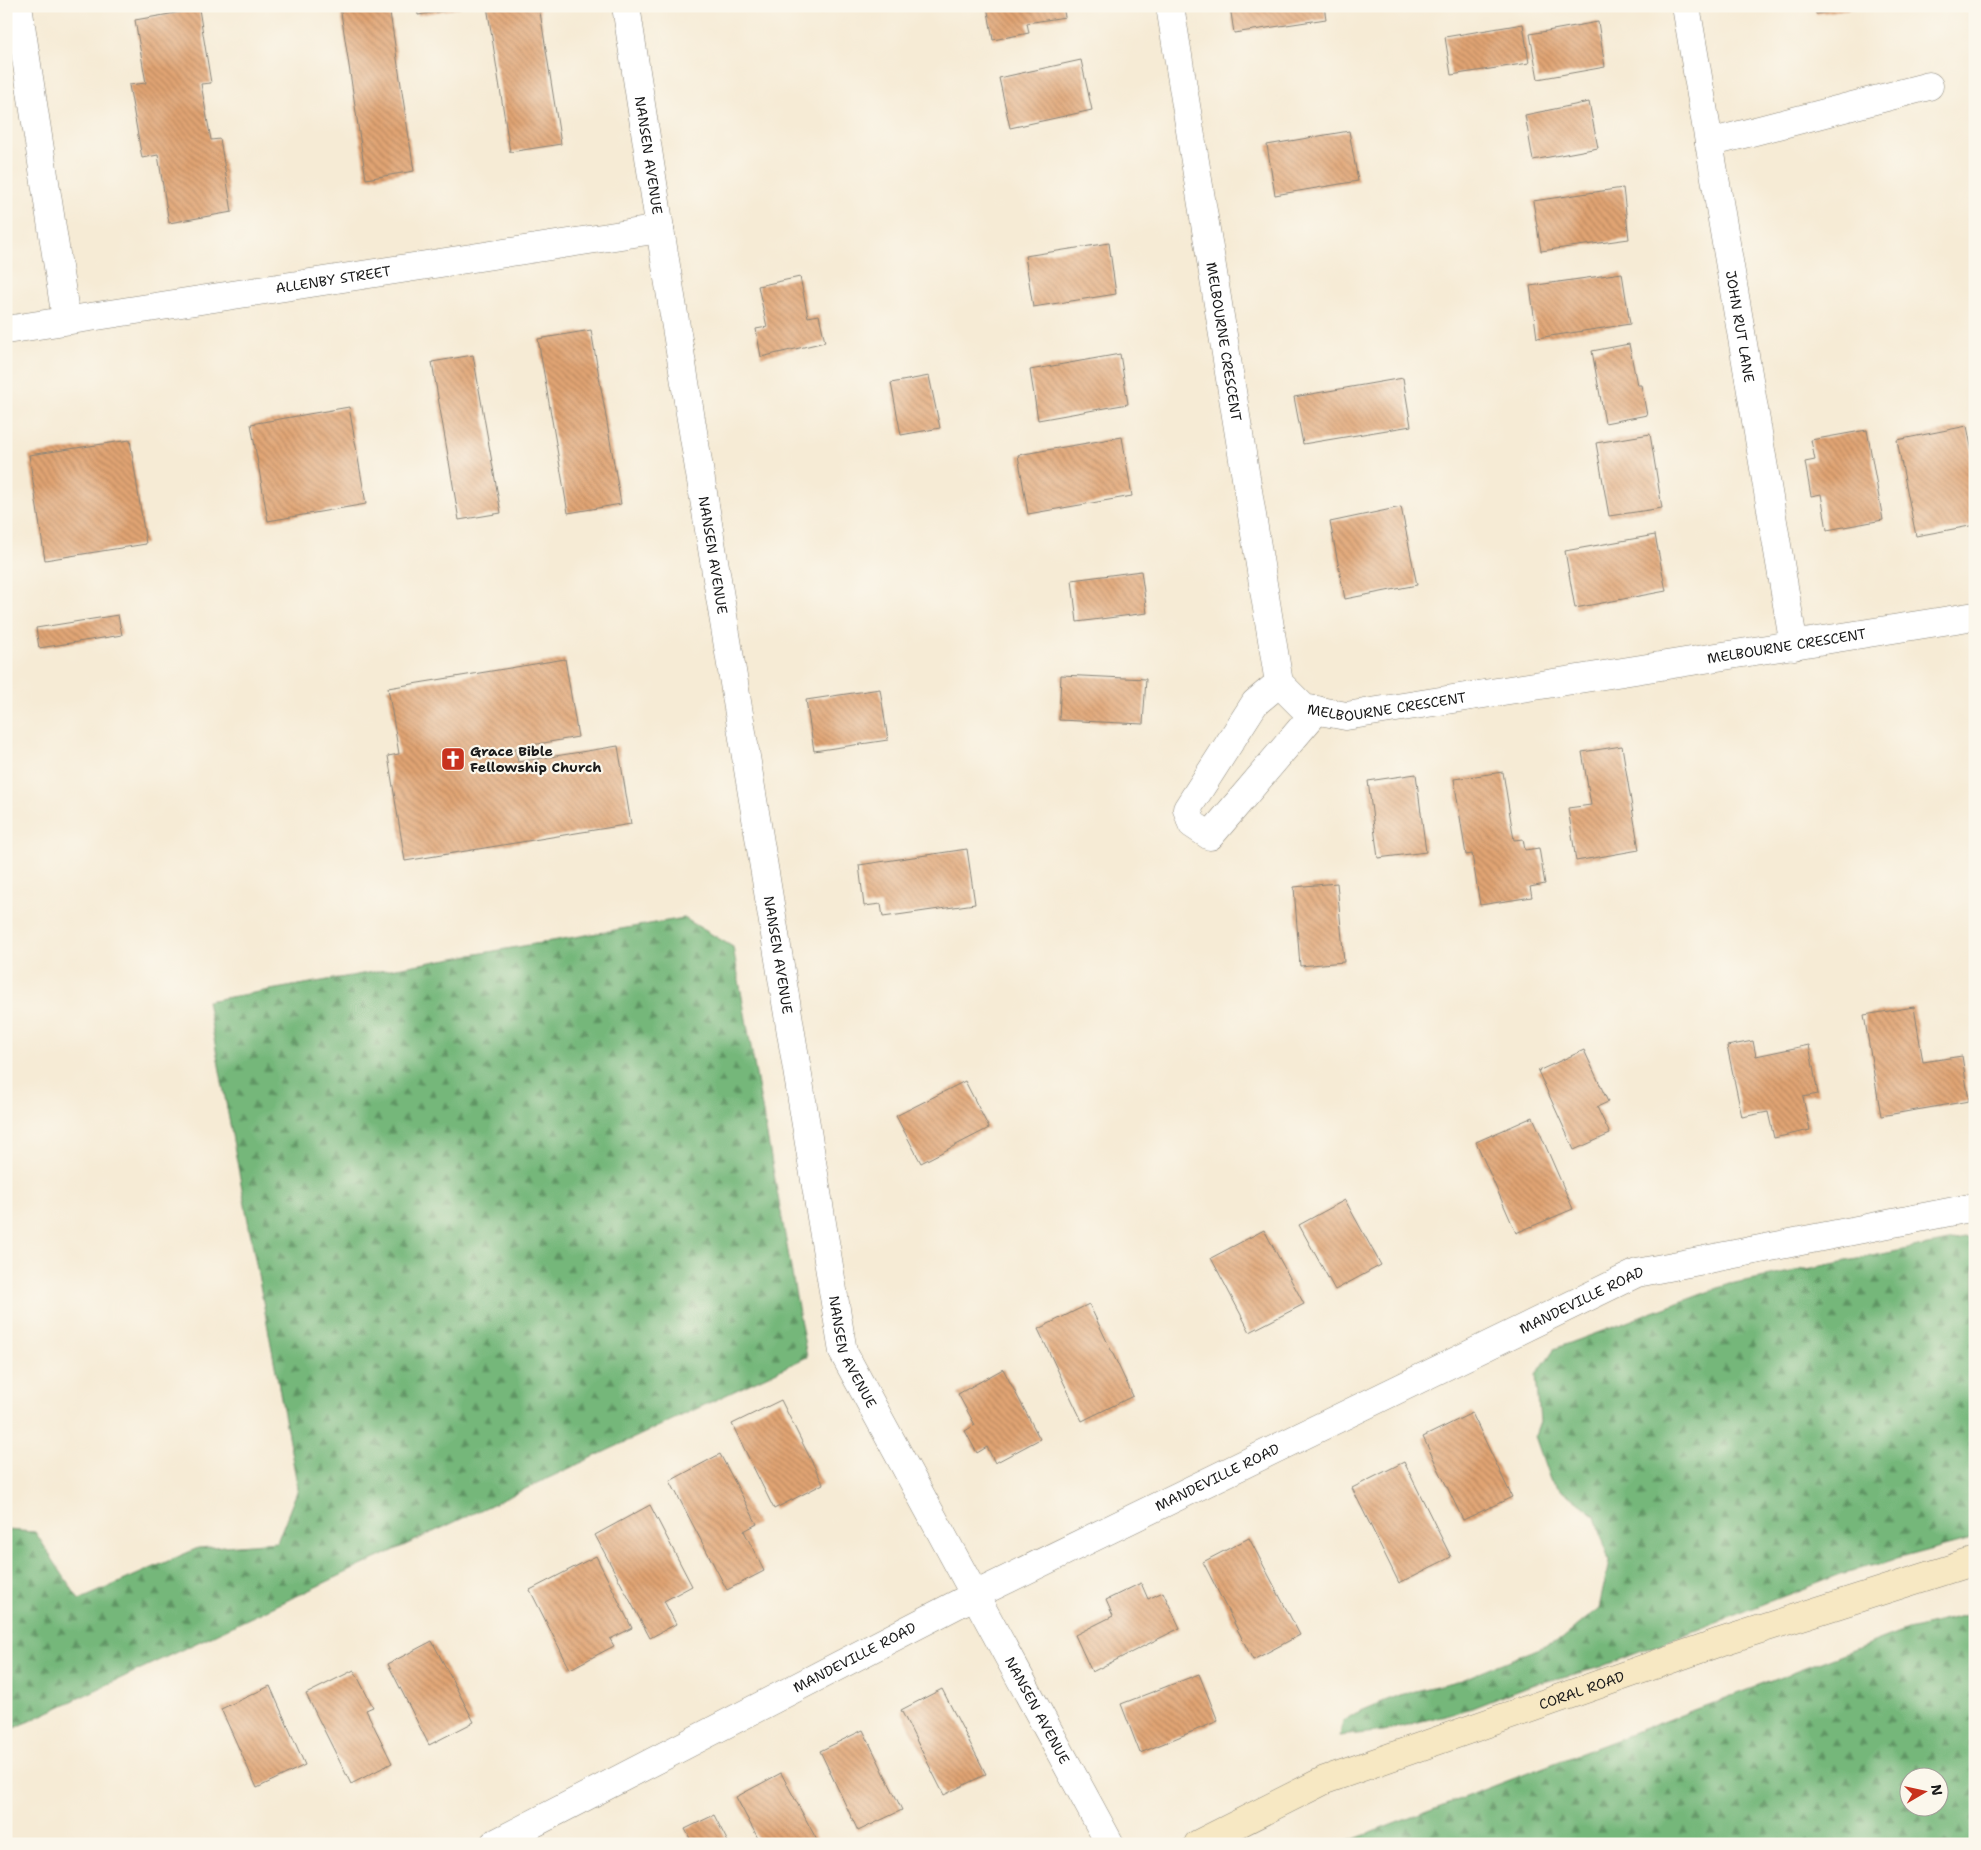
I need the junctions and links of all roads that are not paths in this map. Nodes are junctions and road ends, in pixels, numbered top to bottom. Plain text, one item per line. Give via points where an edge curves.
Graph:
1 (18, 6) edge
2 (626, 6) edge
3 (1170, 6) edge
4 (1686, 6) edge
5 (1929, 86) dead end
6 (1709, 143) junction
7 (660, 229) junction
8 (66, 319) junction
9 (6, 330) edge
10 (1975, 616) edge
11 (1794, 646) junction
12 (1279, 683) junction
13 (1317, 710) junction
14 (1975, 1207) edge
15 (1975, 1561) edge
16 (975, 1595) junction
17 (494, 1844) edge
18 (1110, 1844) edge
19 (1198, 1844) edge

1 - 8 street
2 - 7 street, NANSEN AVENUE
3 - 12 street, MELBOURNE CRESCENT
4 - 6 street, JOHN RUT LANE
5 - 6 street
6 - 11 street, JOHN RUT LANE
7 - 8 street, ALLENBY STREET
7 - 16 street, NANSEN AVENUE via 843,1352
8 - 9 street, ALLENBY STREET
10 - 11 street, MELBOURNE CRESCENT
11 - 13 street, MELBOURNE CRESCENT via 1346,716
12 - 13 street, MELBOURNE CRESCENT via 1304,708
12 - 13 street via 1255,702 1187,809 1192,824 1210,836
14 - 16 street, MANDEVILLE ROAD via 1638,1273
15 - 19 main road, CORAL ROAD via 1720,1642 1325,1780
16 - 17 street, MANDEVILLE ROAD
16 - 18 street, NANSEN AVENUE

